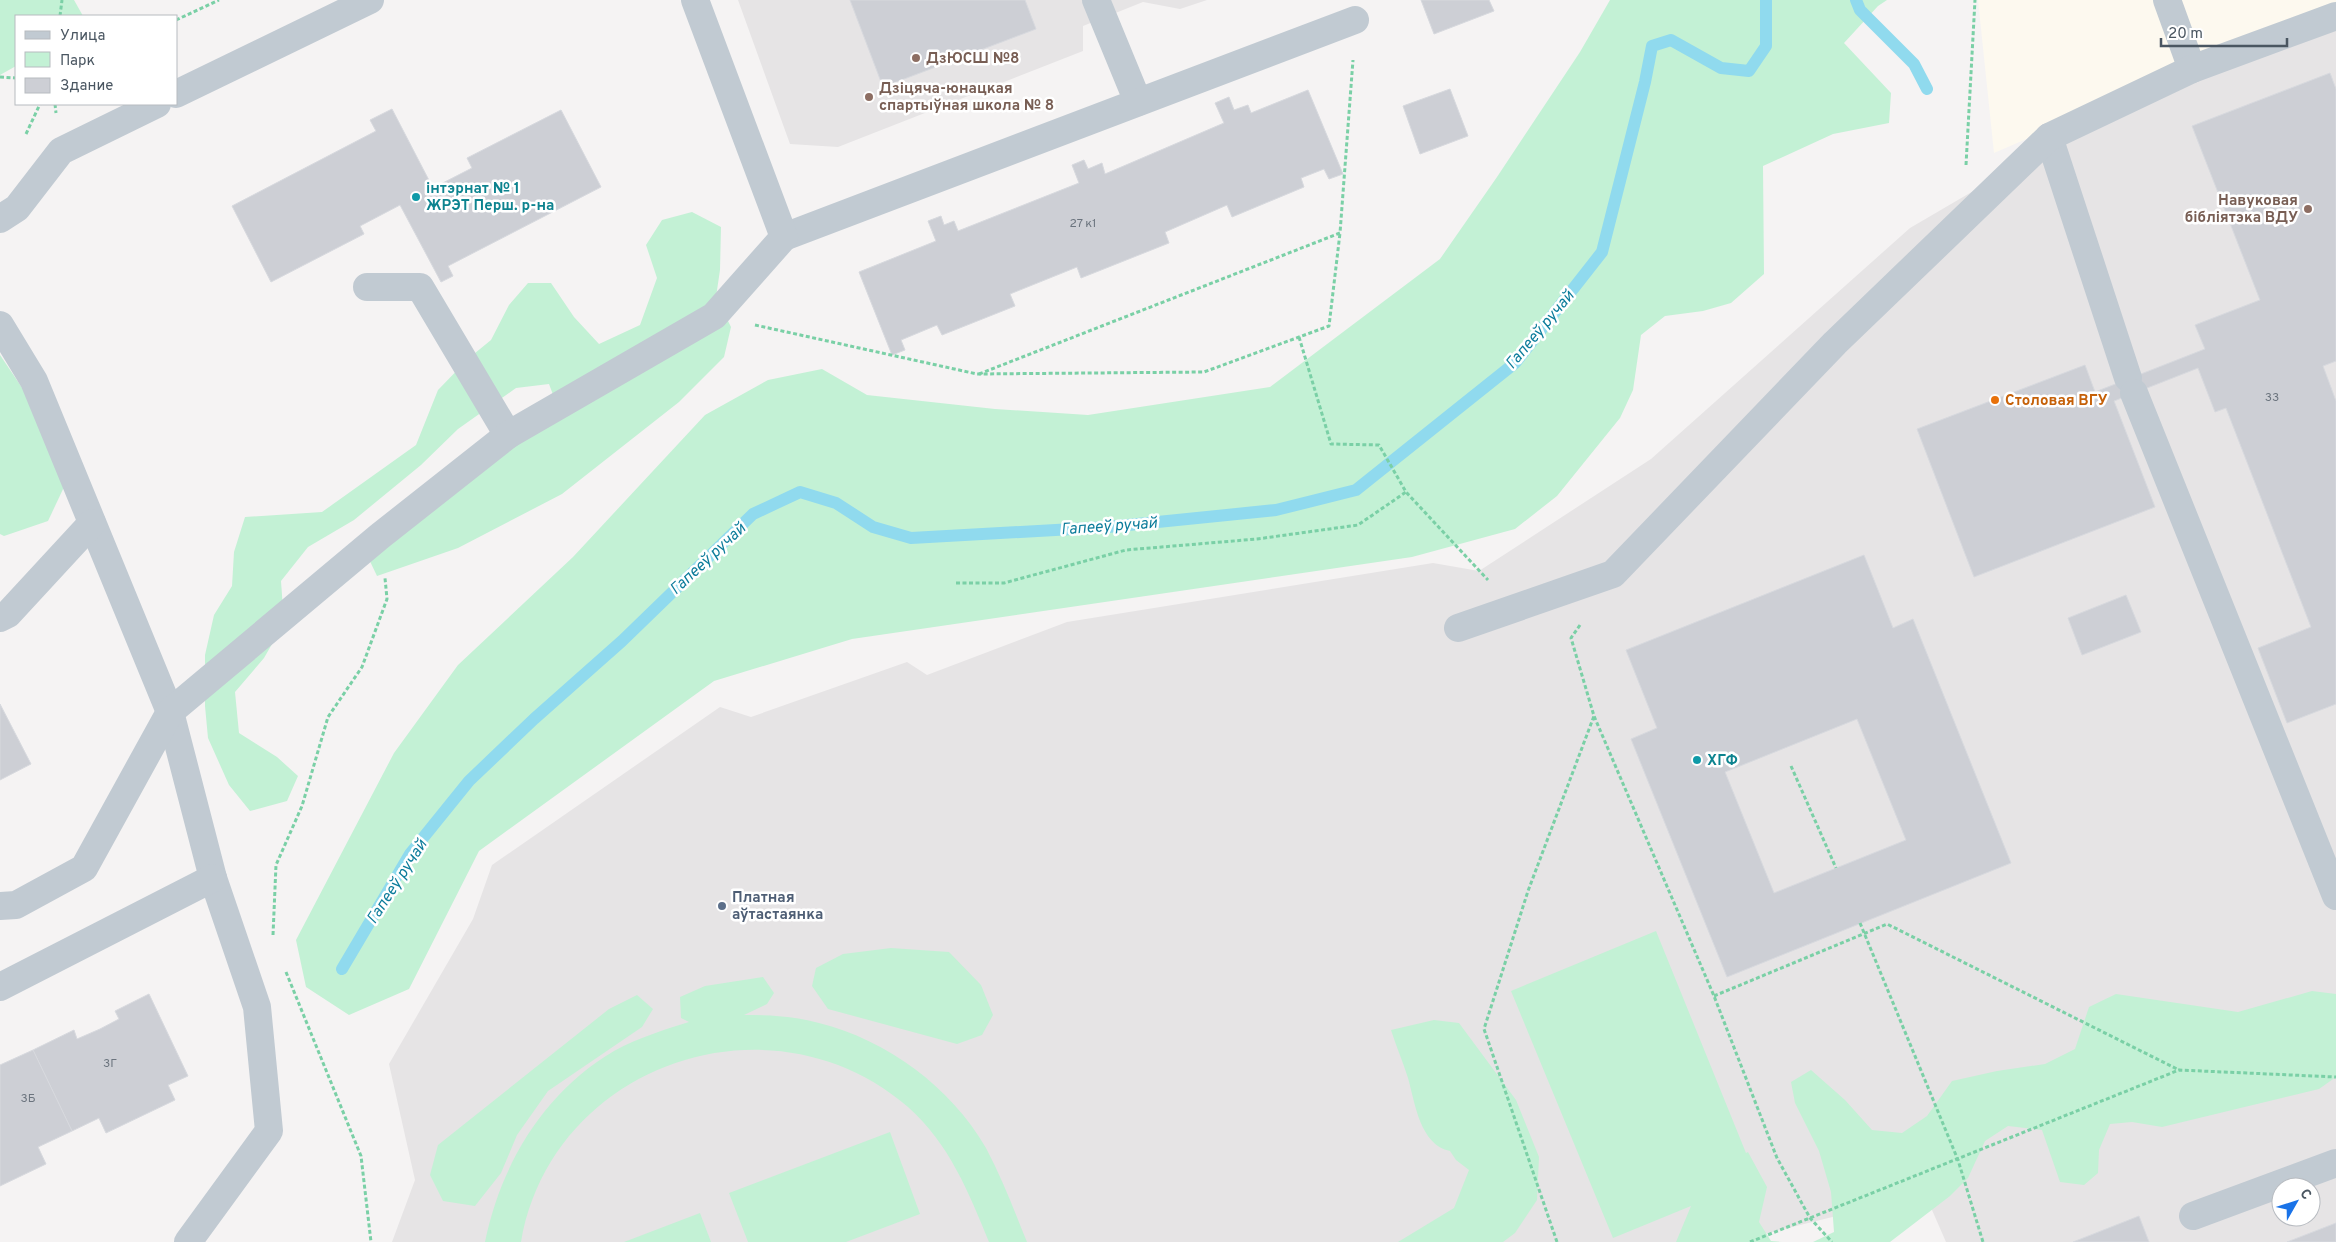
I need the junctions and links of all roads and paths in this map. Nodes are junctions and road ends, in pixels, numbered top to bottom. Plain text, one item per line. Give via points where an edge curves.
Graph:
1 (62, 0) edge
2 (218, 0) edge
3 (370, 0) edge
4 (695, 0) edge
5 (1096, 0) edge
6 (1975, 0) edge
7 (2167, 0) edge
8 (60, 15) edge
9 (2336, 16) edge
10 (178, 19) edge
11 (1356, 20) joint
12 (2192, 69) junction
13 (0, 77) edge
14 (15, 78) edge
15 (178, 93) edge
16 (1138, 102) junction
17 (155, 105) edge
18 (2049, 137) junction
19 (0, 219) edge
20 (1962, 221) junction
21 (1340, 233) junction
22 (784, 237) junction
23 (367, 287) dead end
24 (714, 316) junction
25 (0, 324) edge
26 (1299, 337) junction
27 (977, 374) junction
28 (508, 435) junction
29 (1406, 492) junction
30 (92, 523) junction
31 (380, 536) junction
32 (956, 583) dead end
33 (1514, 608) junction
34 (0, 618) edge
35 (1582, 622) dead end
36 (1458, 628) dead end
37 (170, 712) junction
38 (1594, 716) junction
39 (1791, 766) dead end
40 (1836, 868) dead end
41 (213, 878) junction
42 (2336, 896) edge
43 (0, 906) edge
44 (1860, 924) dead end
45 (1863, 932) junction
46 (273, 939) dead end
47 (284, 966) dead end
48 (0, 987) edge
49 (1714, 996) junction
50 (2179, 1070) junction
51 (2336, 1077) edge
52 (1958, 1160) junction
53 (2336, 1163) edge
54 (2193, 1216) dead end
55 (1810, 1218) junction
56 (188, 1242) edge
57 (371, 1242) edge
58 (1557, 1242) edge
59 (1750, 1242) edge
60 (1832, 1242) edge
61 (1983, 1242) edge

1 - 8 path
2 - 10 path
3 - 15 lane
4 - 22 lane
5 - 16 lane
6 - 20 path
7 - 12 lane
9 - 12 lane
11 - 16 lane
11 - 21 path
12 - 18 lane
13 - 14 path
16 - 22 lane
17 - 19 lane via 61,151 17,208
18 - 20 lane
18 - 42 lane via 2131,386
20 - 33 lane via 1835,343 1613,574
21 - 26 path via 1329,326
21 - 27 path
22 - 24 lane
23 - 28 lane via 420,286
24 - 27 path
24 - 28 lane
25 - 30 lane via 34,381
26 - 27 path via 1204,372
26 - 29 path via 1331,444 1379,445
28 - 31 lane
29 - 32 path via 1358,526 1257,539 1126,550 1004,582
29 - 33 path
30 - 34 lane via 8,614
30 - 37 lane
31 - 37 lane
31 - 46 path via 387,599 362,667 328,717 302,806 276,865
33 - 36 lane
35 - 38 path via 1571,638
37 - 41 lane
37 - 43 lane via 84,868 16,905
38 - 49 path
38 - 58 path via 1528,891 1484,1029
39 - 40 path
41 - 48 lane
41 - 56 lane via 257,1007 268,1131
44 - 45 path
45 - 49 path
45 - 50 path via 1887,924
45 - 52 path
47 - 57 path via 361,1156
49 - 55 path via 1777,1158
50 - 51 path
50 - 52 path
52 - 55 path
52 - 61 path
53 - 54 lane
55 - 59 path
55 - 60 path

